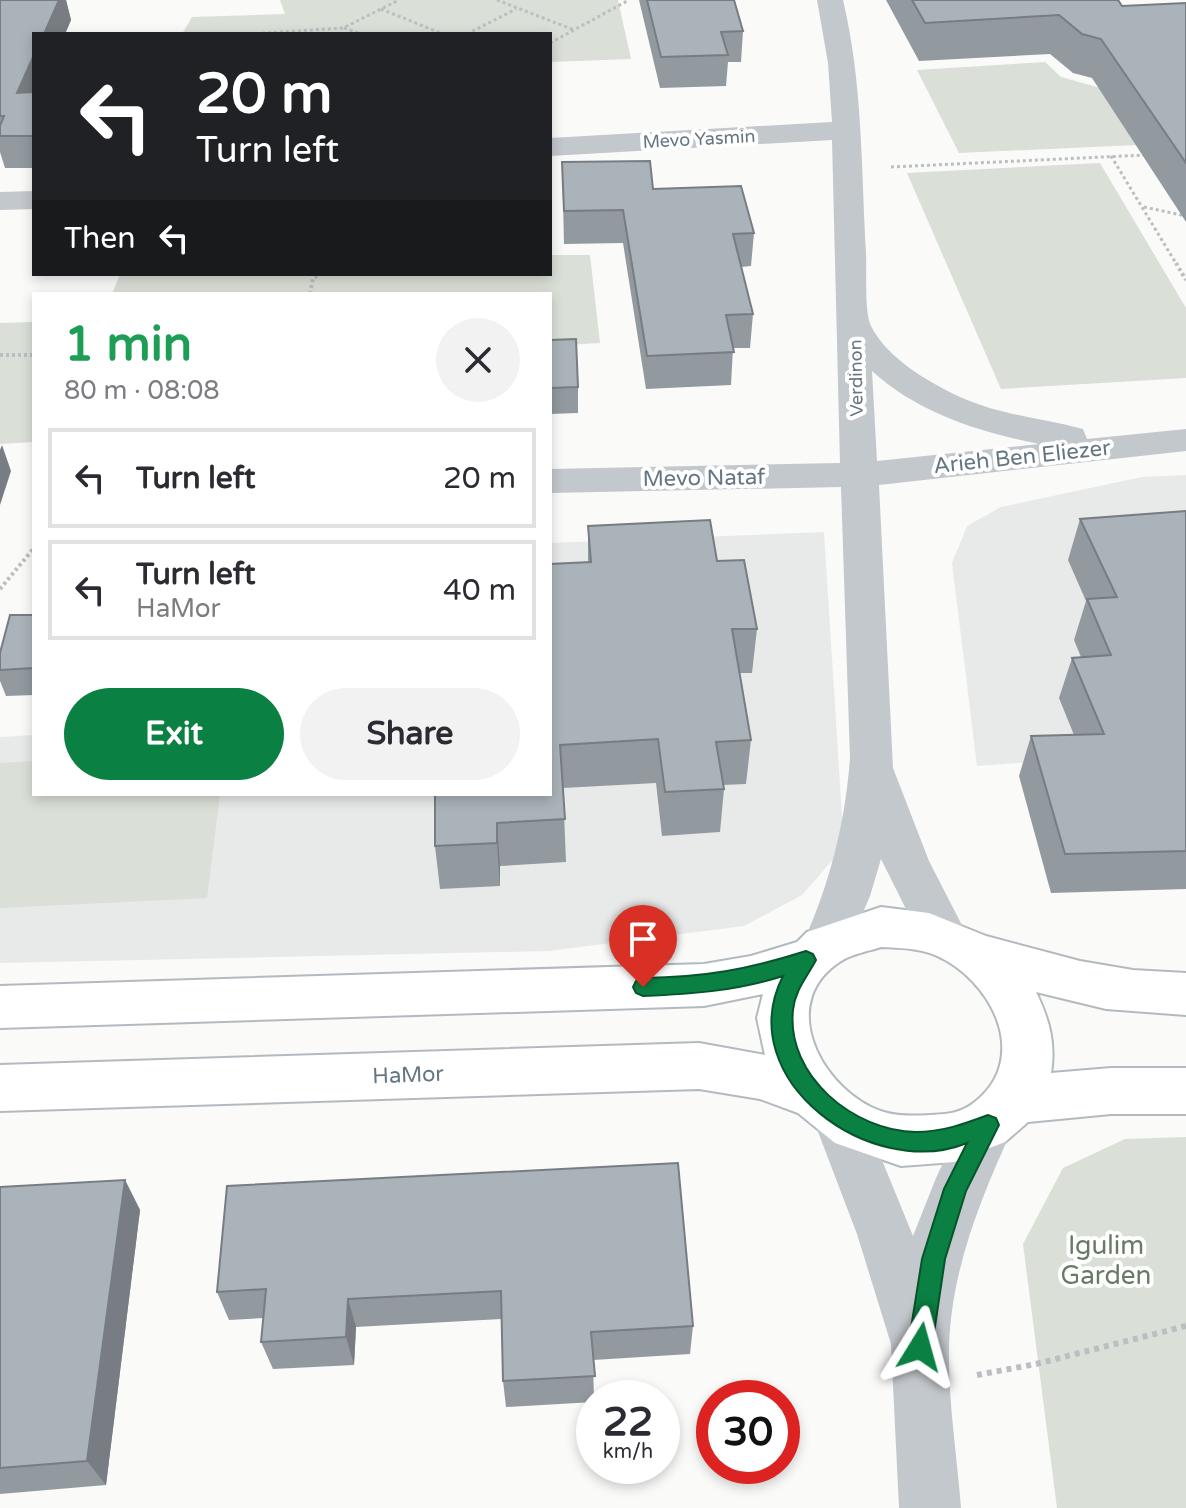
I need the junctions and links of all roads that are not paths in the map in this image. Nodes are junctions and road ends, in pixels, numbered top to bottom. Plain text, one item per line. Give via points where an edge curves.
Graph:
1 (830, 0) edge
2 (848, 130) junction
3 (552, 147) edge
4 (32, 200) edge
5 (0, 201) edge
6 (855, 328) junction
7 (1186, 440) edge
8 (1144, 444) junction
9 (858, 475) junction
10 (552, 481) edge
11 (872, 758) junction
12 (958, 944) junction
13 (816, 952) junction
14 (1186, 994) edge
15 (0, 1007) edge
16 (0, 1088) edge
17 (1186, 1091) edge
18 (825, 1106) junction
19 (1001, 1112) junction
20 (922, 1366) junction
21 (930, 1508) edge

1 - 2 street, Verdinon via 841,43
2 - 3 street, Mevo Yasmin
2 - 6 street, Verdinon
4 - 5 street
6 - 8 street via 886,366 911,386 966,412 1056,436
6 - 9 street, Verdinon
7 - 8 street, Arieh Ben Eliezer
8 - 9 street, Arieh Ben Eliezer
9 - 10 street, Mevo Nataf
9 - 11 street, Verdinon
11 - 12 street, Verdinon via 919,896
11 - 13 street, Verdinon via 859,866
12 - 13 street via 913,929 881,927 853,932
12 - 14 street via 1073,982
12 - 19 street via 1007,985 1030,1038 1027,1070
13 - 15 street via 751,977 704,985
13 - 18 street via 790,982 782,1009 783,1038 794,1067
16 - 18 street, HaMor via 699,1066 760,1076
17 - 19 street via 1111,1091
18 - 19 street via 875,1135 915,1142 954,1138
18 - 20 street via 885,1234
19 - 20 street via 955,1189 933,1259
20 - 21 street

